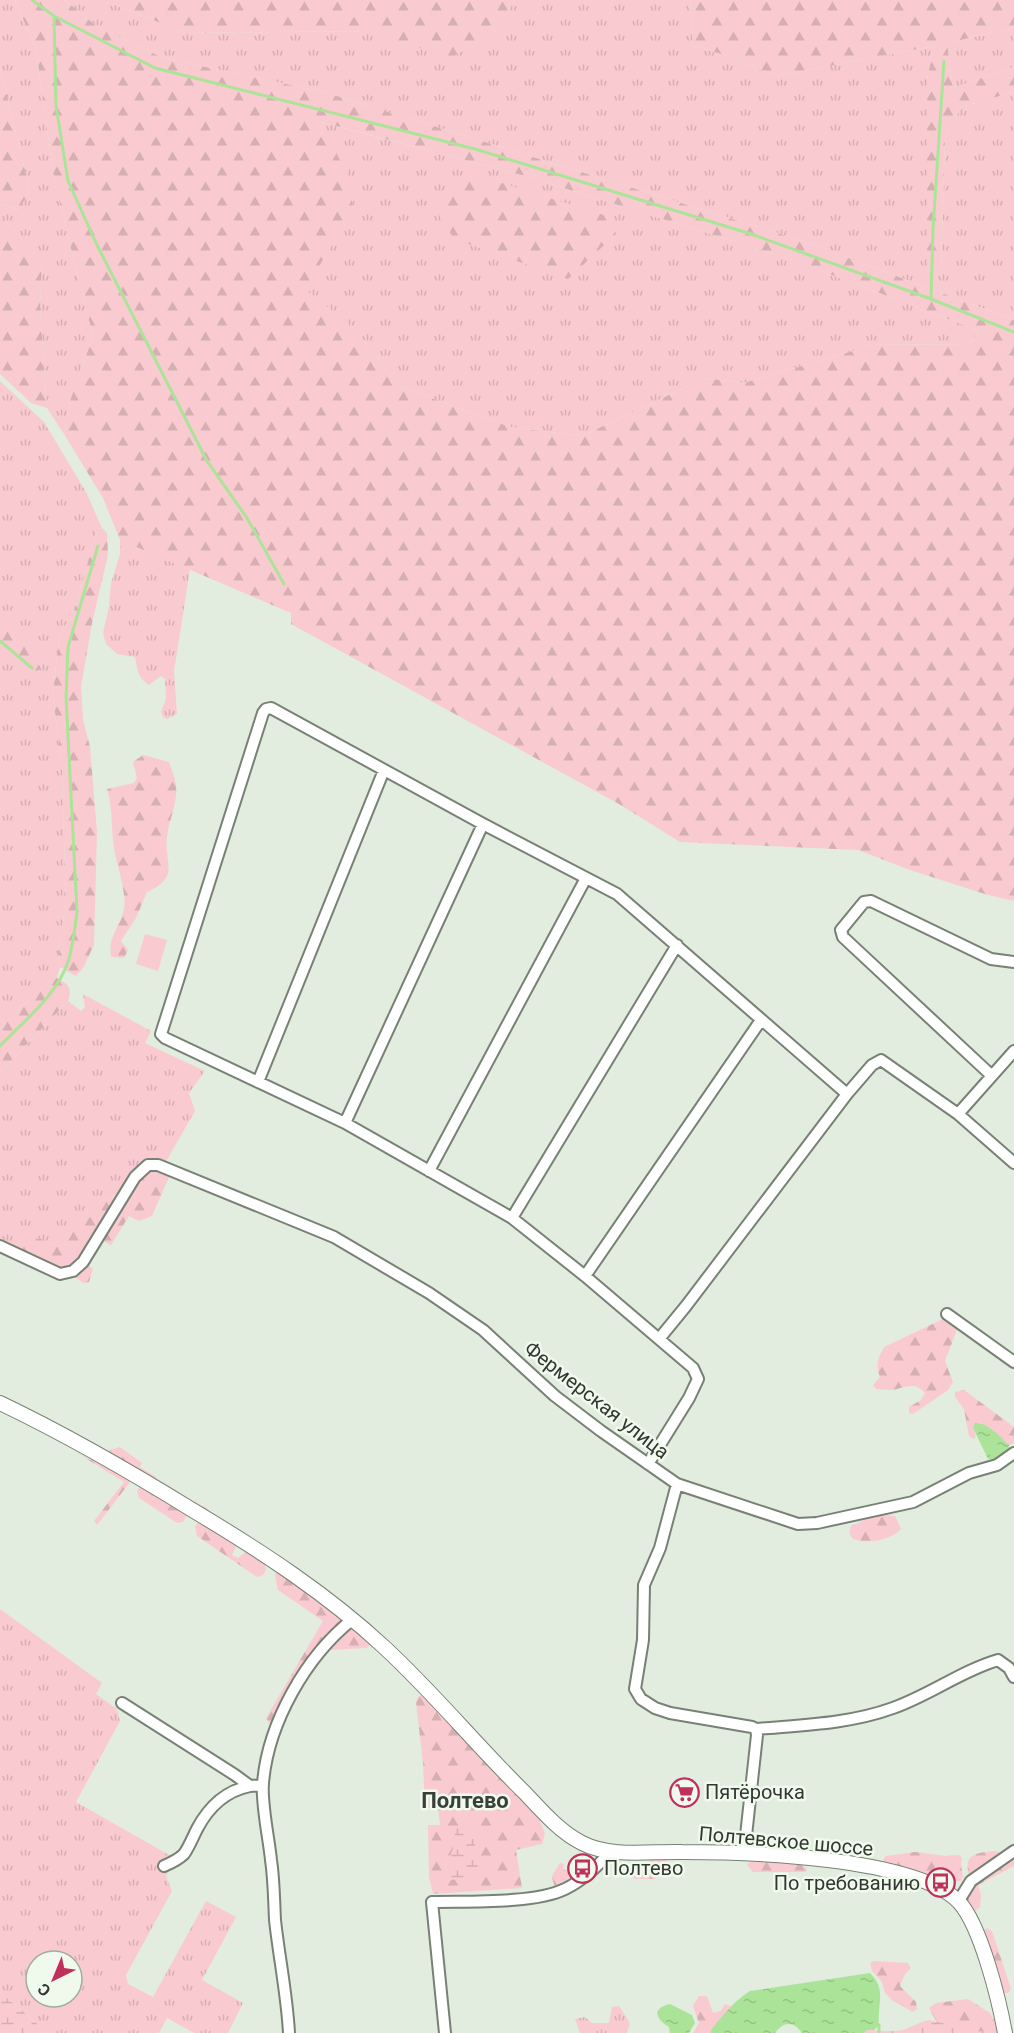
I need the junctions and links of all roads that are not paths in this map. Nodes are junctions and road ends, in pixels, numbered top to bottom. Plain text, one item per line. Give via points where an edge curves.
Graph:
1 (384, 770) junction
2 (483, 824) junction
3 (586, 878) junction
4 (677, 945) junction
5 (1014, 962) edge
6 (761, 1020) junction
7 (1014, 1051) edge
8 (992, 1075) junction
9 (258, 1082) junction
10 (847, 1094) junction
11 (958, 1114) junction
12 (345, 1123) junction
13 (1014, 1163) edge
14 (429, 1171) junction
15 (512, 1218) junction
16 (0, 1246) edge
17 (585, 1276) junction
18 (947, 1314) dead end
19 (659, 1339) junction
20 (1014, 1362) edge
21 (0, 1403) edge
22 (1014, 1453) edge
23 (648, 1464) junction
24 (677, 1484) junction
25 (353, 1619) junction
26 (1014, 1677) edge
27 (122, 1703) dead end
28 (756, 1729) junction
29 (263, 1785) junction
30 (250, 1786) junction
31 (611, 1851) junction
32 (1014, 1851) edge
33 (744, 1854) junction
34 (164, 1866) dead end
35 (958, 1902) junction
36 (1004, 2031) edge
37 (289, 2033) edge
38 (445, 2033) edge

1 - 2 street
1 - 9 street
1 - 9 street via 271,708 263,713 161,1034
2 - 3 street
2 - 12 street
3 - 4 street via 626,900
3 - 14 street
4 - 6 street
4 - 15 street
5 - 8 street via 991,958 871,901 864,902 841,930 843,937
6 - 10 street
6 - 17 street
7 - 8 street
8 - 11 street
9 - 12 street
10 - 11 street via 881,1060
10 - 19 street
11 - 13 street
12 - 14 street
14 - 15 street
15 - 17 street
16 - 23 street, Фермерская улица via 60,1274 73,1271 83,1262 135,1177 148,1165 158,1165 334,1237 429,1293 483,1330 555,1396
17 - 19 street
18 - 20 street
19 - 23 street via 693,1368 698,1379
21 - 25 street, Полтевское шоссе via 90,1449 249,1544
22 - 24 street, Фермерская улица via 997,1465 969,1473 913,1502 817,1523 798,1524
23 - 24 street, Фермерская улица
24 - 28 street via 660,1548 644,1585 643,1640 635,1689 641,1699 670,1713
25 - 29 street via 312,1659 285,1708 273,1733
25 - 31 street, Полтевское шоссе via 550,1819 580,1843
26 - 28 street via 998,1660 895,1708 833,1723
27 - 30 street
28 - 33 street
29 - 30 street
29 - 37 street
30 - 34 street via 215,1803 184,1854
31 - 33 street, Полтевское шоссе
31 - 38 street via 590,1873 564,1890 534,1898 432,1902
32 - 35 street via 971,1881
33 - 35 street, Полтевское шоссе via 861,1865 930,1883
35 - 36 street, Полтевское шоссе via 984,1955

